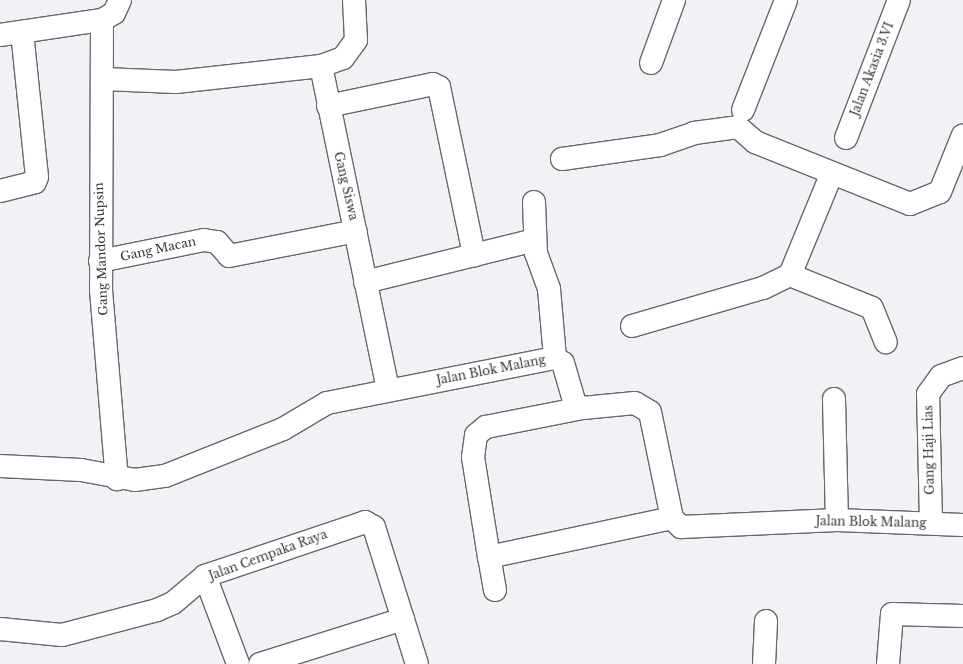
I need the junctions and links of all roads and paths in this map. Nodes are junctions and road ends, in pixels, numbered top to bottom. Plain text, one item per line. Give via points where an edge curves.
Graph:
1 (120, 0) edge
2 (354, 0) edge
3 (786, 0) edge
4 (899, 0) edge
5 (666, 2) edge
6 (102, 20) junction
7 (22, 33) junction
8 (0, 35) edge
9 (651, 63) dead end
10 (321, 66) junction
11 (103, 79) junction
12 (328, 106) junction
13 (743, 110) dead end
14 (963, 135) edge
15 (846, 138) dead end
16 (562, 158) dead end
17 (832, 173) junction
18 (0, 191) edge
19 (534, 202) dead end
20 (356, 231) junction
21 (535, 240) junction
22 (474, 255) junction
23 (100, 261) junction
24 (790, 274) junction
25 (365, 282) junction
26 (632, 326) dead end
27 (886, 342) dead end
28 (555, 358) junction
29 (963, 368) edge
30 (388, 390) junction
31 (834, 399) dead end
32 (583, 408) junction
33 (0, 466) edge
34 (117, 479) junction
35 (672, 518) junction
36 (837, 520) junction
37 (931, 523) junction
38 (963, 524) edge
39 (489, 556) junction
40 (205, 576) junction
41 (495, 590) dead end
42 (963, 616) edge
43 (403, 619) junction
44 (766, 621) dead end
45 (0, 628) edge
46 (238, 664) edge
47 (260, 664) edge
48 (417, 664) edge
49 (764, 664) edge
50 (888, 664) edge

1 - 6 street via 114,13
2 - 10 street via 356,40 343,58
3 - 13 street
4 - 15 street, Jalan Akasia 3.VI
5 - 9 street
6 - 7 street
6 - 11 street, Gang Mandor Nupsin
7 - 8 street
7 - 18 street via 37,177 35,182
10 - 11 street via 176,82
10 - 12 street, Gang Siswa
11 - 23 street, Gang Mandor Nupsin
12 - 20 street, Gang Siswa
12 - 22 street via 433,84 439,88
14 - 17 street via 940,192 904,203
16 - 17 street via 660,145 694,133 738,127 755,142
17 - 24 street
19 - 21 street
20 - 23 street, Gang Macan via 229,256 217,242 204,240
20 - 25 street, Gang Siswa
21 - 22 street
21 - 28 street via 549,289
22 - 25 street
23 - 34 street, Gang Mandor Nupsin
24 - 26 street via 737,296
24 - 27 street via 872,308
25 - 30 street, Gang Siswa
28 - 30 street, Jalan Blok Malang
28 - 32 street, Jalan Blok Malang via 565,368 570,400
29 - 37 street, Gang Haji Lias via 941,376 928,394
30 - 34 street, Jalan Blok Malang via 327,403 283,429 165,476
31 - 36 street
32 - 35 street via 635,403 650,412
32 - 39 street via 486,427 476,435 473,457
33 - 34 street, Jalan Blok Malang via 81,470
35 - 36 street, Jalan Blok Malang via 681,527
35 - 39 street
36 - 37 street, Jalan Blok Malang
37 - 38 street, Jalan Blok Malang
39 - 41 street
40 - 43 street, Jalan Cempaka Raya via 365,522 374,527
40 - 45 street, Jalan Cempaka Raya via 174,603 62,635
40 - 46 street
42 - 50 street via 892,614
43 - 47 street
43 - 48 street, Jalan Cempaka Raya
44 - 49 street

